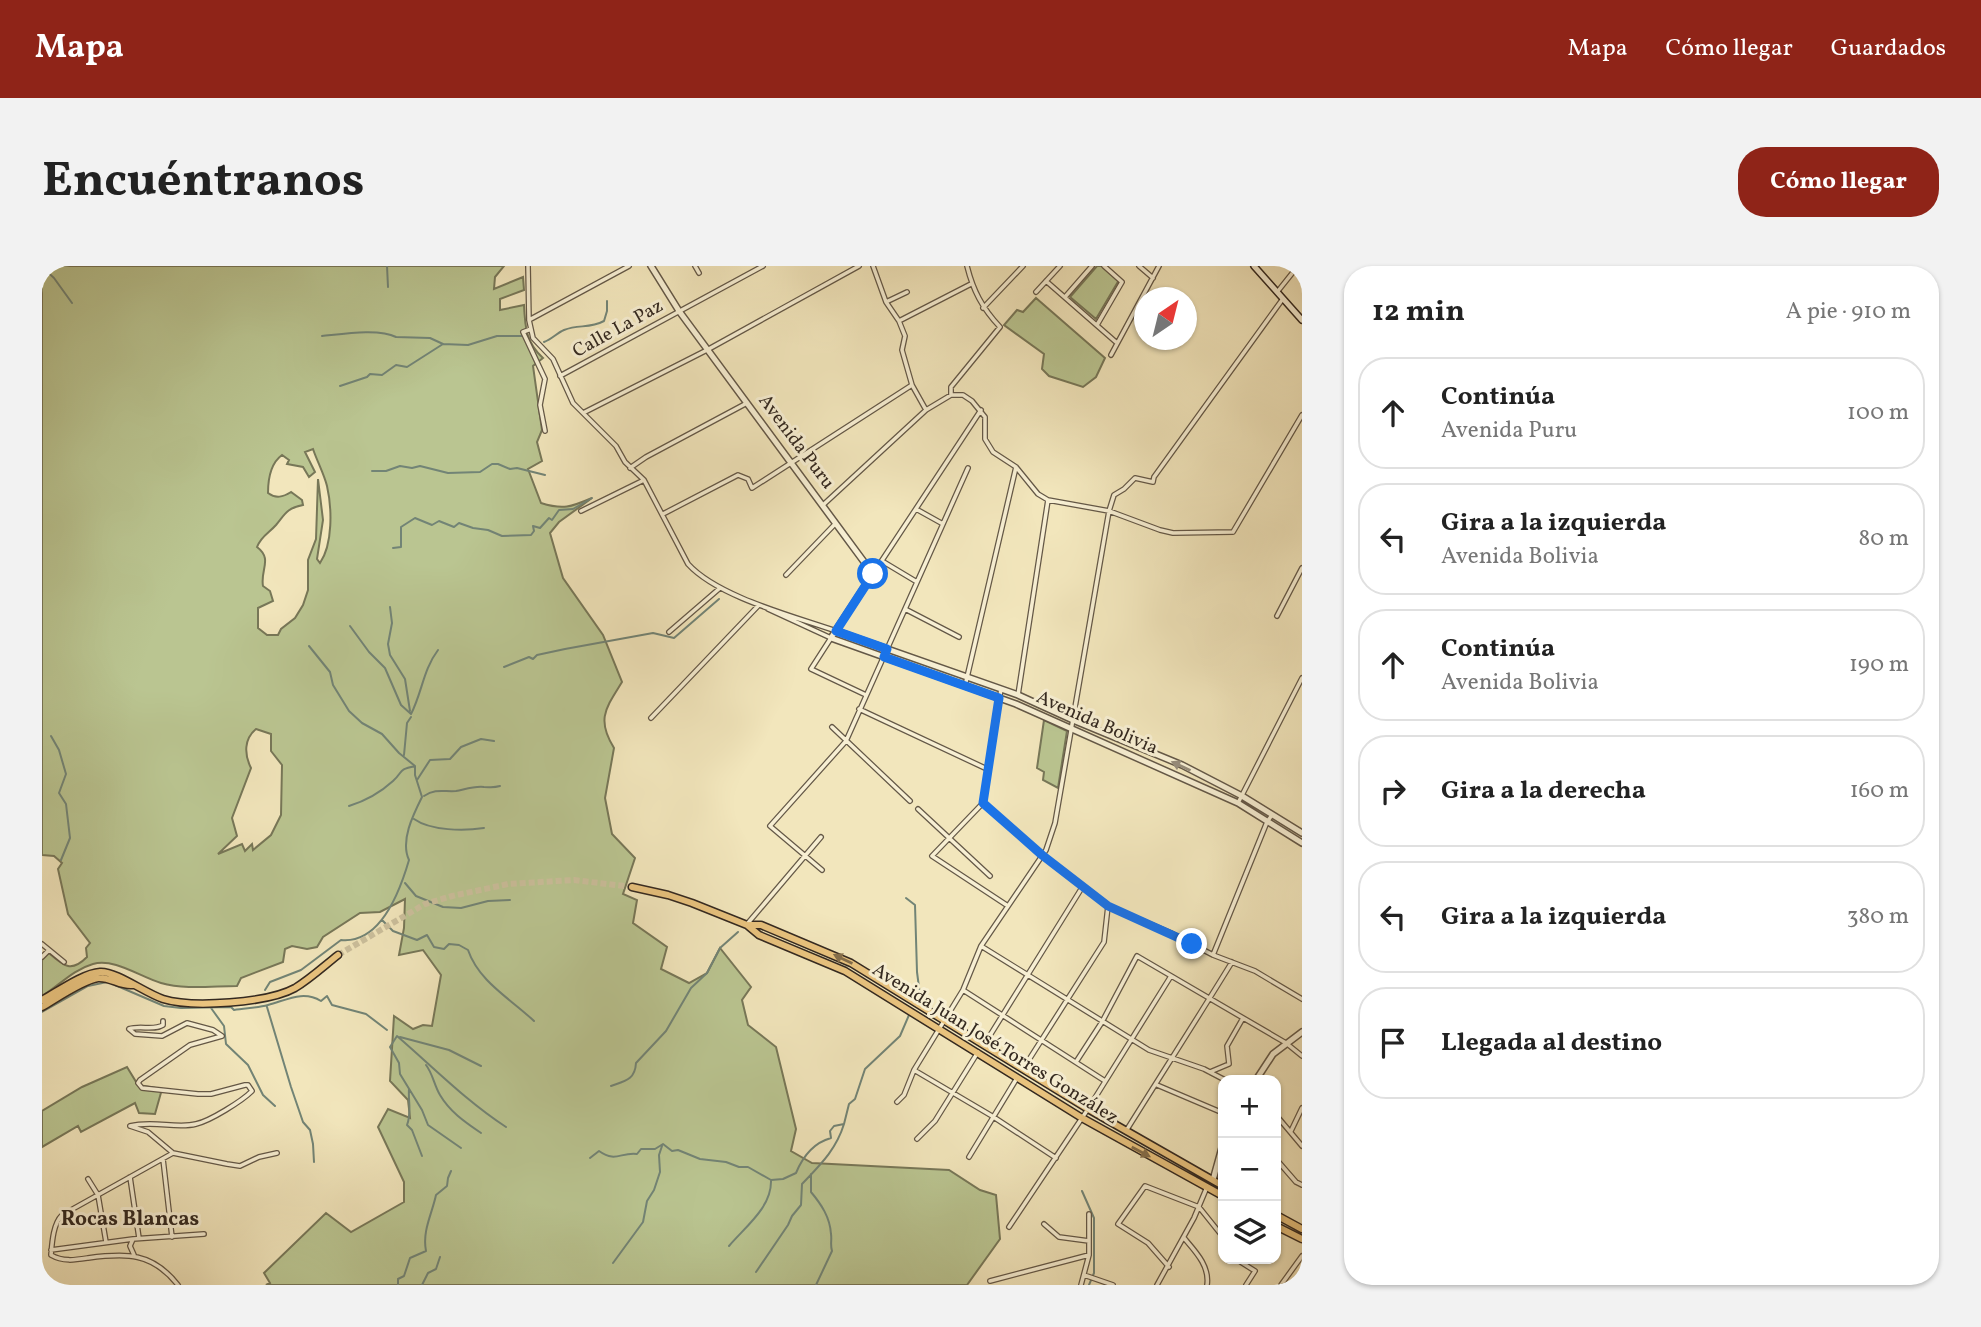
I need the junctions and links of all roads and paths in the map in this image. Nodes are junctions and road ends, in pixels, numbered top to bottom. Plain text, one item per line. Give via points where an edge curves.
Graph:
1 (528, 266) edge
2 (629, 266) edge
3 (651, 266) edge
4 (695, 266) edge
5 (763, 266) edge
6 (859, 266) edge
7 (873, 266) edge
8 (967, 266) edge
9 (1023, 266) edge
10 (1060, 266) edge
11 (1092, 266) edge
12 (1104, 266) edge
13 (1139, 266) edge
14 (1159, 266) edge
15 (1254, 266) edge
16 (1298, 266) edge
17 (699, 273) dead end
18 (1153, 278) junction
19 (1046, 282) junction
20 (971, 284) junction
21 (1278, 291) junction
22 (907, 292) dead end
23 (1036, 292) dead end
24 (1065, 298) junction
25 (1284, 298) junction
26 (886, 302) junction
27 (983, 308) junction
28 (679, 311) junction
29 (529, 320) junction
30 (1302, 320) edge
31 (898, 321) junction
32 (1097, 325) junction
33 (531, 329) junction
34 (1117, 343) junction
35 (707, 350) junction
36 (1111, 355) dead end
37 (560, 376) junction
38 (912, 385) junction
39 (951, 395) junction
40 (747, 403) junction
41 (926, 410) junction
42 (981, 410) junction
43 (583, 414) junction
44 (1302, 415) edge
45 (545, 431) dead end
46 (793, 463) junction
47 (1016, 467) junction
48 (630, 468) junction
49 (968, 468) dead end
50 (644, 480) junction
51 (1048, 500) junction
52 (823, 505) junction
53 (916, 509) junction
54 (581, 511) dead end
55 (1109, 511) junction
56 (663, 514) junction
57 (836, 522) junction
58 (943, 524) junction
59 (882, 561) junction
60 (1302, 568) edge
61 (873, 574) junction
62 (786, 575) dead end
63 (917, 582) junction
64 (720, 587) junction
65 (759, 605) junction
66 (766, 607) junction
67 (905, 609) junction
68 (1277, 616) dead end
69 (836, 631) junction
70 (669, 632) dead end
71 (959, 637) dead end
72 (831, 638) junction
73 (887, 649) junction
74 (884, 657) junction
75 (967, 677) junction
76 (1302, 678) edge
77 (965, 686) junction
78 (1001, 689) junction
79 (866, 695) junction
80 (1018, 695) junction
81 (999, 698) junction
82 (859, 709) junction
83 (651, 718) dead end
84 (1073, 720) junction
85 (832, 727) dead end
86 (1071, 729) junction
87 (846, 741) junction
88 (987, 769) junction
89 (1242, 796) junction
90 (909, 801) dead end
91 (983, 803) junction
92 (1238, 803) junction
93 (918, 809) dead end
94 (1272, 815) junction
95 (1268, 822) junction
96 (1302, 834) edge
97 (821, 837) dead end
98 (949, 838) junction
99 (1302, 844) edge
100 (1042, 855) junction
101 (805, 856) junction
102 (822, 870) dead end
103 (990, 876) dead end
104 (1083, 886) junction
105 (632, 887) tunnel mouth
106 (1008, 906) junction
107 (1108, 906) junction
108 (747, 925) junction
109 (42, 944) edge
110 (981, 946) junction
111 (49, 950) junction
112 (338, 955) tunnel mouth
113 (1213, 955) junction
114 (42, 957) edge
115 (64, 962) dead end
116 (1232, 962) junction
117 (1027, 975) junction
118 (1171, 975) junction
119 (132, 985) junction
120 (963, 990) junction
121 (1209, 998) junction
122 (1302, 999) edge
123 (42, 1000) edge
124 (1066, 1000) junction
125 (42, 1007) edge
126 (924, 1007) junction
127 (1002, 1015) junction
128 (919, 1016) junction
129 (1243, 1018) junction
130 (943, 1020) junction
131 (163, 1021) dead end
132 (1102, 1022) junction
133 (938, 1028) junction
134 (1302, 1032) edge
135 (1040, 1039) junction
136 (1130, 1039) junction
137 (1286, 1043) junction
138 (984, 1045) junction
139 (978, 1052) junction
140 (1302, 1056) edge
141 (1171, 1059) junction
142 (1076, 1062) junction
143 (1023, 1069) junction
144 (914, 1070) junction
145 (1210, 1072) junction
146 (1259, 1075) edge
147 (1218, 1076) edge
148 (1018, 1077) junction
149 (1105, 1081) junction
150 (1157, 1085) junction
151 (952, 1093) junction
152 (897, 1102) dead end
153 (1302, 1108) edge
154 (1088, 1109) junction
155 (1218, 1111) edge
156 (992, 1116) junction
157 (1083, 1118) junction
158 (1281, 1121) edge
159 (1126, 1131) junction
160 (1291, 1132) junction
161 (917, 1139) dead end
162 (1302, 1146) edge
163 (173, 1153) junction
164 (277, 1153) dead end
165 (969, 1157) dead end
166 (1056, 1158) junction
167 (163, 1159) junction
168 (1218, 1162) edge
169 (1281, 1164) edge
170 (130, 1177) junction
171 (88, 1179) dead end
172 (1213, 1180) junction
173 (1218, 1183) edge
174 (1302, 1185) edge
175 (1206, 1187) junction
176 (1218, 1193) edge
177 (98, 1195) junction
178 (1199, 1207) junction
179 (1089, 1214) dead end
180 (1281, 1218) edge
181 (1044, 1224) dead end
182 (1009, 1227) dead end
183 (1281, 1228) edge
184 (1302, 1229) edge
185 (1218, 1231) edge
186 (204, 1234) dead end
187 (172, 1237) junction
188 (139, 1238) junction
189 (1184, 1238) junction
190 (133, 1239) junction
191 (1302, 1239) edge
192 (1089, 1241) junction
193 (106, 1242) junction
194 (51, 1250) junction
195 (134, 1255) junction
196 (1089, 1255) junction
197 (1302, 1256) edge
198 (1244, 1264) edge
199 (1168, 1267) junction
200 (1084, 1275) junction
201 (990, 1281) dead end
202 (177, 1285) edge
203 (1081, 1285) edge
204 (1113, 1285) edge
205 (1157, 1285) edge
206 (1207, 1285) edge
207 (1246, 1285) edge
208 (1281, 1285) edge

1 - 29 street
2 - 29 street
3 - 28 street, Avenida Puru
4 - 17 street
5 - 28 street, Calle La Paz
6 - 35 street
7 - 26 street
8 - 20 street
9 - 27 street
10 - 19 street
11 - 24 street
12 - 32 street via 1122,282
13 - 18 street
14 - 18 street
15 - 21 street
16 - 21 street
18 - 34 street
19 - 23 street
19 - 24 street
20 - 27 street
20 - 31 street
21 - 25 street
22 - 26 street
24 - 32 street
25 - 30 street
25 - 55 street via 1153,482 1135,478 1114,495
26 - 31 street
27 - 39 street via 1000,327 951,387
28 - 35 street, Avenida Puru
28 - 37 street, Calle La Paz
29 - 33 street
31 - 38 street via 905,336 902,350
32 - 34 street
33 - 37 street
33 - 45 street via 523,332 545,379 540,405
34 - 36 street
35 - 40 street, Avenida Puru
35 - 43 street
37 - 43 street
38 - 41 street
38 - 46 street
39 - 41 street
39 - 42 street via 963,395
40 - 46 street, Avenida Puru
40 - 48 street
41 - 52 street
42 - 47 street via 985,439 993,452
42 - 53 street
43 - 48 street via 616,446
44 - 55 street via 1233,532 1173,533
46 - 52 street, Avenida Puru
46 - 56 street via 752,488 748,479 738,475
47 - 51 street
47 - 75 street
48 - 50 street
49 - 58 street
50 - 54 street
50 - 56 street
51 - 55 street
51 - 80 street
52 - 57 street, Avenida Puru
53 - 58 street
53 - 59 street
55 - 84 street
56 - 64 street via 688,564
57 - 61 street, Avenida Puru
57 - 62 street
58 - 63 street
59 - 61 street
59 - 63 street
60 - 68 street
61 - 69 street
63 - 67 street
64 - 65 street
64 - 70 street
65 - 66 street
65 - 83 street
66 - 69 street
66 - 72 street
67 - 71 street
67 - 73 street
69 - 72 street
69 - 73 street, Avenida Bolivia
72 - 74 street, Avenida Bolivia
72 - 79 street via 811,669
73 - 74 street
73 - 75 street, Avenida Bolivia
74 - 77 street, Avenida Bolivia
74 - 79 street
75 - 77 street
75 - 78 street, Avenida Bolivia
76 - 89 street
77 - 81 street, Avenida Bolivia
78 - 80 street, Avenida Bolivia
78 - 81 street
79 - 82 street
80 - 84 street, Avenida Bolivia
81 - 86 street, Avenida Bolivia
81 - 88 street
82 - 87 street
82 - 88 street
84 - 86 street
89 -> 84 street, Avenida Bolivia via 1182,765
85 - 87 street
86 - 92 street, Avenida Bolivia
86 - 100 street via 1055,823
87 - 90 street
87 - 101 street via 771,826
88 - 91 street
89 - 92 street
89 - 94 street, Avenida Bolivia
91 - 98 street
91 - 100 street
92 - 95 street, Avenida Bolivia
93 - 98 street
94 - 95 street
94 - 96 street, Avenida Bolivia
95 - 99 street, Avenida Bolivia
95 - 113 street
97 - 101 street
98 - 103 street
98 - 106 street via 932,856
100 - 104 street
100 - 106 street
101 - 102 street
101 - 108 street
104 - 107 street
104 - 117 street
105 - 108 main road, Avenida Juan José Torres González via 668,894
106 - 110 street
107 - 113 street
107 - 124 street via 1104,942
126 -> 108 main road, Avenida Juan José Torres González via 823,950 761,925
108 - 128 main road, Avenida Juan José Torres González via 759,935 845,971
109 - 111 street
110 - 117 street
110 - 120 street
111 - 114 street
111 - 115 street
112 - 119 main road via 297,987 262,998 182,1003
113 - 116 street
116 - 121 street
116 - 122 street
117 - 124 street
117 - 127 street
118 - 121 street
118 - 132 street via 1137,956
118 - 136 street
119 - 123 main road via 97,972
119 - 125 main road via 99,978
120 - 127 street
120 - 130 street
121 - 129 street
121 - 141 street
124 - 132 street
124 - 135 street
126 - 128 main road
126 - 130 main road, Avenida Juan José Torres González
127 - 135 street
127 - 138 street
128 - 133 main road, Avenida Juan José Torres González
129 - 137 street
129 - 145 street via 1227,1046 1229,1065
130 - 133 street
130 - 138 main road, Avenida Juan José Torres González
131 - 163 street via 157,1028 129,1029 135,1034 162,1036 187,1023 222,1037 190,1045 139,1080 142,1088 211,1094 248,1085 252,1091 195,1125 142,1122 130,1126 148,1132
132 - 136 street
132 - 142 street
133 - 139 main road, Avenida Juan José Torres González
133 - 144 street
134 - 137 street
135 - 142 street
135 - 143 street
136 - 141 street
136 - 149 street
137 - 140 street
137 - 146 street
138 - 143 main road, Avenida Juan José Torres González
139 - 148 main road, Avenida Juan José Torres González
139 - 151 street
141 - 145 street
141 - 150 street
142 - 149 street
143 - 154 main road, Avenida Juan José Torres González
144 - 151 street
144 - 152 street
145 - 147 street
148 - 156 street
148 - 157 main road, Avenida Juan José Torres González
149 - 154 street
150 - 155 street
150 - 159 street
151 - 156 street
151 - 161 street
153 - 160 street
154 - 157 street
154 - 159 main road, Avenida Juan José Torres González
156 - 165 street
156 - 166 street
157 - 166 street
157 -> 175 main road, Avenida Juan José Torres González
158 - 160 street
159 - 172 main road, Avenida Juan José Torres González
160 - 162 street
163 - 164 street via 240,1166
163 - 167 street
166 - 182 street
167 - 170 street
167 - 187 street
168 - 172 street
169 - 174 street
170 - 177 street
170 - 188 street
171 - 177 street
172 - 173 main road, Avenida Juan José Torres González
175 - 176 main road, Avenida Juan José Torres González
175 - 178 street
177 - 193 street
177 - 194 street via 58,1219
178 - 185 street
178 - 189 street
178 - 199 street via 1145,1186 1118,1224 1149,1242
179 - 192 street
180 - 184 main road
181 - 192 street via 1059,1237
183 - 191 main road
186 - 187 street
187 - 188 street
188 - 190 street
189 - 199 street
189 - 206 street via 1209,1275
190 - 193 street
190 - 195 street
192 - 196 street
193 - 194 street
194 - 195 street via 53,1257 66,1260
195 - 202 street via 161,1269
196 - 200 street
196 - 201 street
197 - 208 street
198 - 207 street via 1255,1271
199 - 205 street
200 - 203 street
200 - 204 street

